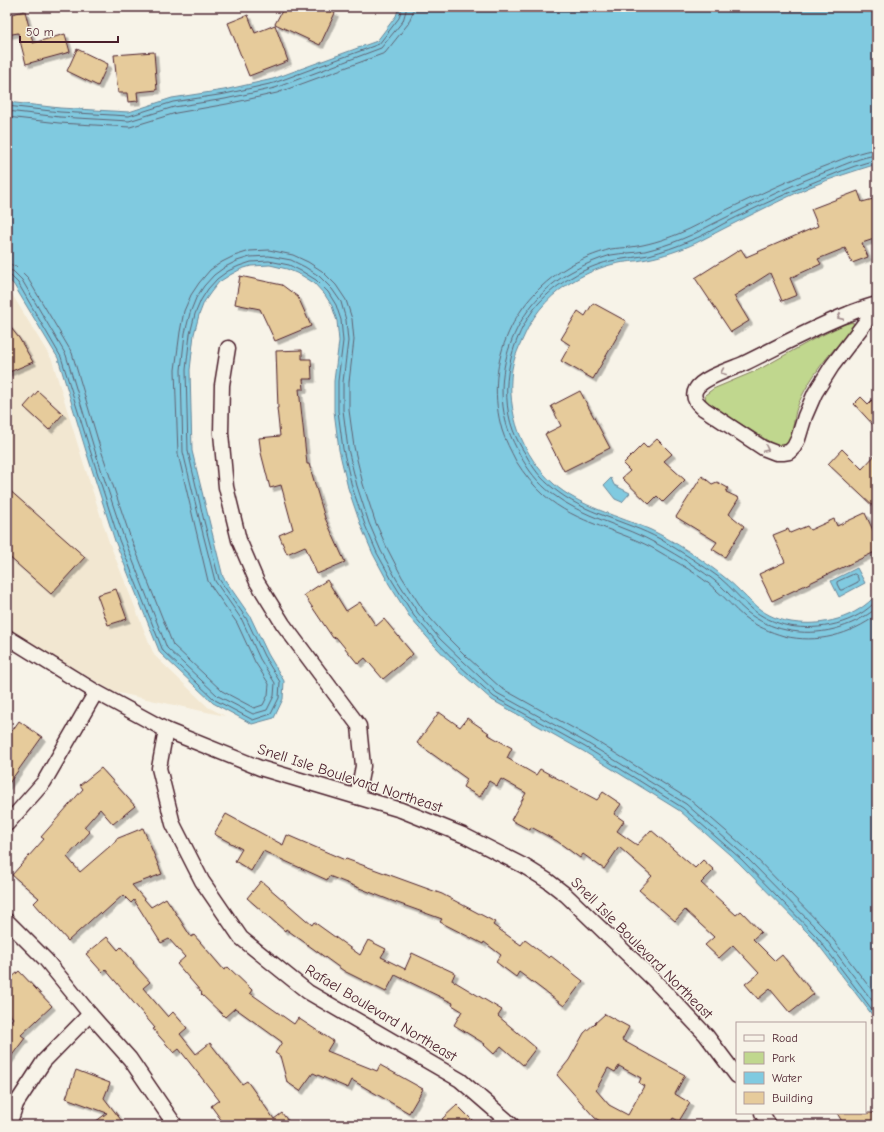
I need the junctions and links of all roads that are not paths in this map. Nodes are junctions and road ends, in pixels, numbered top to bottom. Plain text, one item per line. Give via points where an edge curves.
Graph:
1 (877, 306) edge
2 (228, 348) dead end
3 (7, 637) edge
4 (96, 692) junction
5 (166, 730) junction
6 (357, 797) junction
7 (7, 824) edge
8 (7, 921) edge
9 (90, 1014) junction
10 (736, 1075) edge
11 (763, 1114) edge
12 (9, 1125) edge
13 (175, 1125) edge
14 (512, 1125) edge
15 (769, 1125) edge

1 -> 1 street via 848,314 704,380 695,390 694,399 704,409 763,448 776,453 789,452 798,439 815,393
2 - 6 street via 222,385 221,433 226,487 239,540 257,582 283,624 359,726 363,766
3 - 4 street, Snell Isle Boulevard Northeast
4 - 5 street, Snell Isle Boulevard Northeast
4 - 7 street via 44,782
5 - 6 street, Snell Isle Boulevard Northeast via 260,768
5 - 14 street, Rafael Boulevard Northeast via 159,768 173,824 202,881 241,938 308,992 460,1080
6 - 10 street, Snell Isle Boulevard Northeast via 401,810 463,835 548,881 587,914 674,1001
8 - 9 street via 46,960
9 - 12 street via 44,1061 16,1104
9 - 13 street via 130,1059
11 - 15 street

